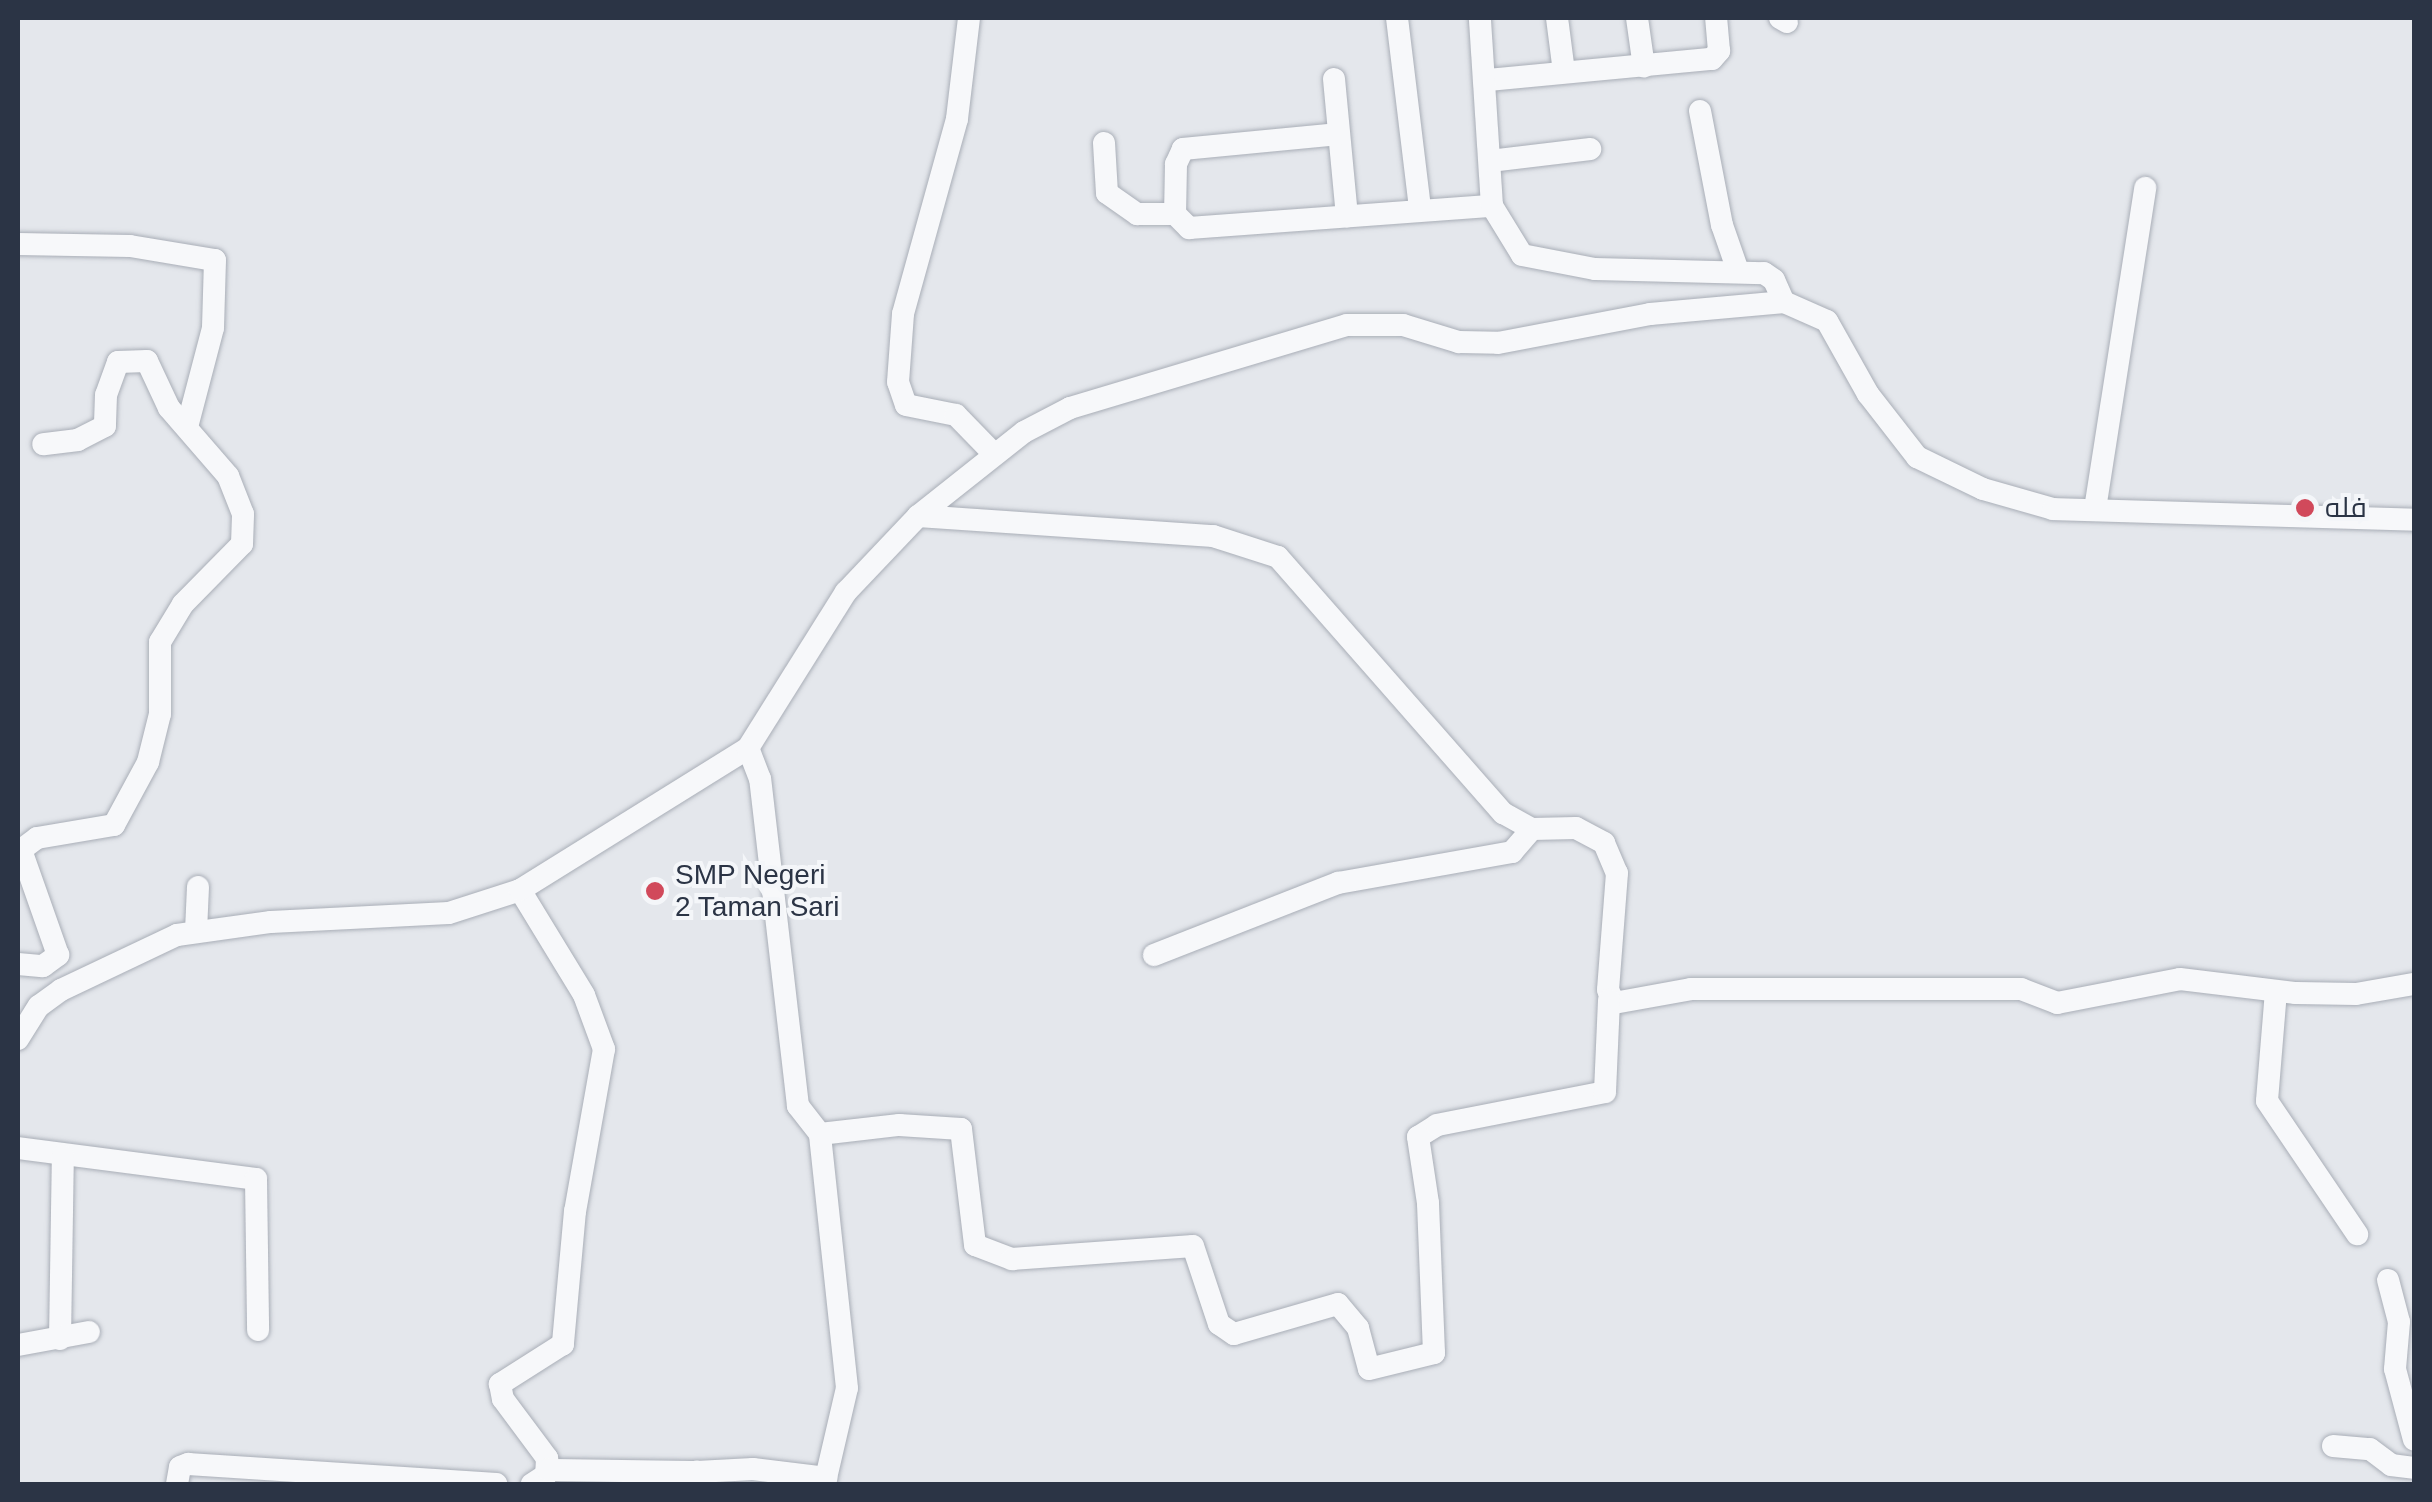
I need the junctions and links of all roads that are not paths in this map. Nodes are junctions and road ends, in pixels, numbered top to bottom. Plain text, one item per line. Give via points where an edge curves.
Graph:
1 (969, 18) edge
2 (1397, 18) edge
3 (1480, 18) edge
4 (1557, 18) edge
5 (1637, 18) edge
6 (1716, 18) edge
7 (1644, 67) junction
8 (1564, 72) junction
9 (1334, 79) dead end
10 (1488, 80) junction
11 (1700, 111) dead end
12 (1339, 134) junction
13 (1104, 143) dead end
14 (1590, 149) dead end
15 (1490, 161) junction
16 (2144, 188) dead end
17 (1492, 206) junction
18 (1420, 208) junction
19 (1175, 214) junction
20 (1347, 216) junction
21 (18, 244) edge
22 (1738, 271) junction
23 (1784, 302) junction
24 (188, 428) junction
25 (43, 444) dead end
26 (994, 453) junction
27 (2095, 509) junction
28 (918, 516) junction
29 (2414, 520) edge
30 (748, 748) junction
31 (1532, 829) junction
32 (19, 846) edge
33 (198, 887) dead end
34 (520, 890) junction
35 (196, 931) junction
36 (1154, 955) dead end
37 (18, 964) edge
38 (2414, 984) edge
39 (2276, 991) junction
40 (1609, 1000) junction
41 (18, 1038) edge
42 (820, 1134) junction
43 (18, 1148) edge
44 (63, 1156) junction
45 (2356, 1234) dead end
46 (2388, 1280) dead end
47 (258, 1330) dead end
48 (89, 1332) dead end
49 (60, 1338) junction
50 (18, 1345) edge
51 (2414, 1440) edge
52 (2332, 1446) dead end
53 (2414, 1468) edge
54 (540, 1477) edge
55 (695, 1478) edge
56 (177, 1484) edge
57 (496, 1484) edge

1 - 26 street via 957,119 903,314 898,382 906,405 956,415
2 - 18 street
3 - 10 street
4 - 8 street
5 - 7 street
6 - 7 street via 1718,56
7 - 8 street
8 - 10 street
9 - 12 street
10 - 15 street
11 - 22 street
12 - 19 street via 1183,149 1176,164
12 - 20 street
13 - 19 street via 1107,194 1137,214
14 - 15 street
15 - 17 street
16 - 27 street
17 - 18 street
17 - 22 street via 1522,255 1551,264
18 - 20 street
19 - 20 street via 1188,228
21 - 24 street via 130,246 215,260 213,328
22 - 23 street via 1774,280
23 - 26 street via 1650,314 1498,343 1459,342 1403,325 1347,325 1070,408
23 - 27 street via 1827,321 1868,394 1905,446 1929,466 2053,509
24 - 25 street via 147,361 118,362 104,426 78,440
24 - 32 street via 228,476 243,514 242,544 183,604 160,642 160,714 152,746 114,824
26 - 28 street
27 - 29 street
28 - 30 street via 846,592
28 - 31 street via 1213,536 1257,546 1295,571 1503,813
30 - 34 street
30 - 42 street via 760,779 798,1106
31 - 36 street via 1512,852 1338,884
31 - 40 street via 1564,825 1590,833 1611,856 1618,888
32 - 37 street via 58,955 43,966
33 - 35 street
34 - 35 street via 449,913
34 - 54 street via 584,995 604,1048 577,1196 563,1344 500,1384 503,1399 543,1450
35 - 41 street via 144,947 61,990 39,1006
38 - 39 street via 2356,994
39 - 40 street via 2180,979 2058,1004 2020,989 1691,990
39 - 45 street via 2267,1101
40 - 42 street via 1605,1092 1437,1125 1418,1137 1428,1203 1434,1353 1369,1370 1358,1328 1338,1304 1234,1334 1220,1324 1193,1246 1012,1259 975,1245 960,1128 899,1125
42 - 55 street via 847,1388 834,1468 814,1480 768,1470
43 - 44 street
44 - 47 street via 256,1179
44 - 49 street
46 - 51 street via 2399,1322 2395,1369
48 - 49 street
49 - 50 street
52 - 53 street via 2362,1447 2391,1465
54 - 55 street
56 - 57 street via 180,1467 188,1464

